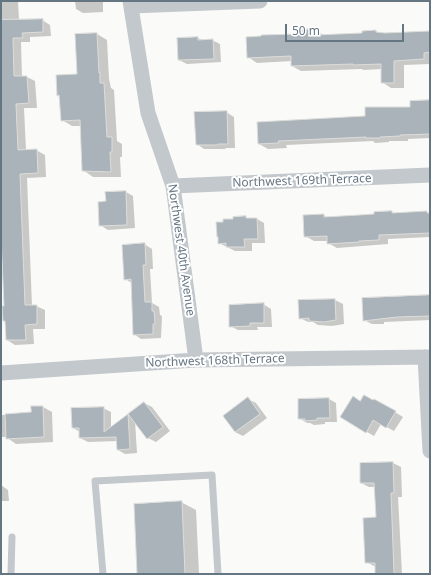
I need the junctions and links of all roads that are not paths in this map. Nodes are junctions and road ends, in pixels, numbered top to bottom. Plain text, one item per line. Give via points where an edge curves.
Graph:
1 (260, 1) edge
2 (130, 4) edge
3 (430, 175) edge
4 (173, 186) junction
5 (427, 357) edge
6 (196, 360) junction
7 (1, 373) edge
8 (430, 451) edge
9 (12, 537) dead end
10 (11, 574) edge
11 (103, 574) edge
12 (218, 574) edge

1 - 2 street
2 - 4 street, Northwest 40th Avenue via 148,113
3 - 4 street, Northwest 169th Terrace
4 - 6 street, Northwest 40th Avenue
5 - 6 street, Northwest 168th Terrace
5 - 8 street
6 - 7 street, Northwest 168th Terrace
9 - 10 lane
11 - 12 lane via 95,481 212,475

